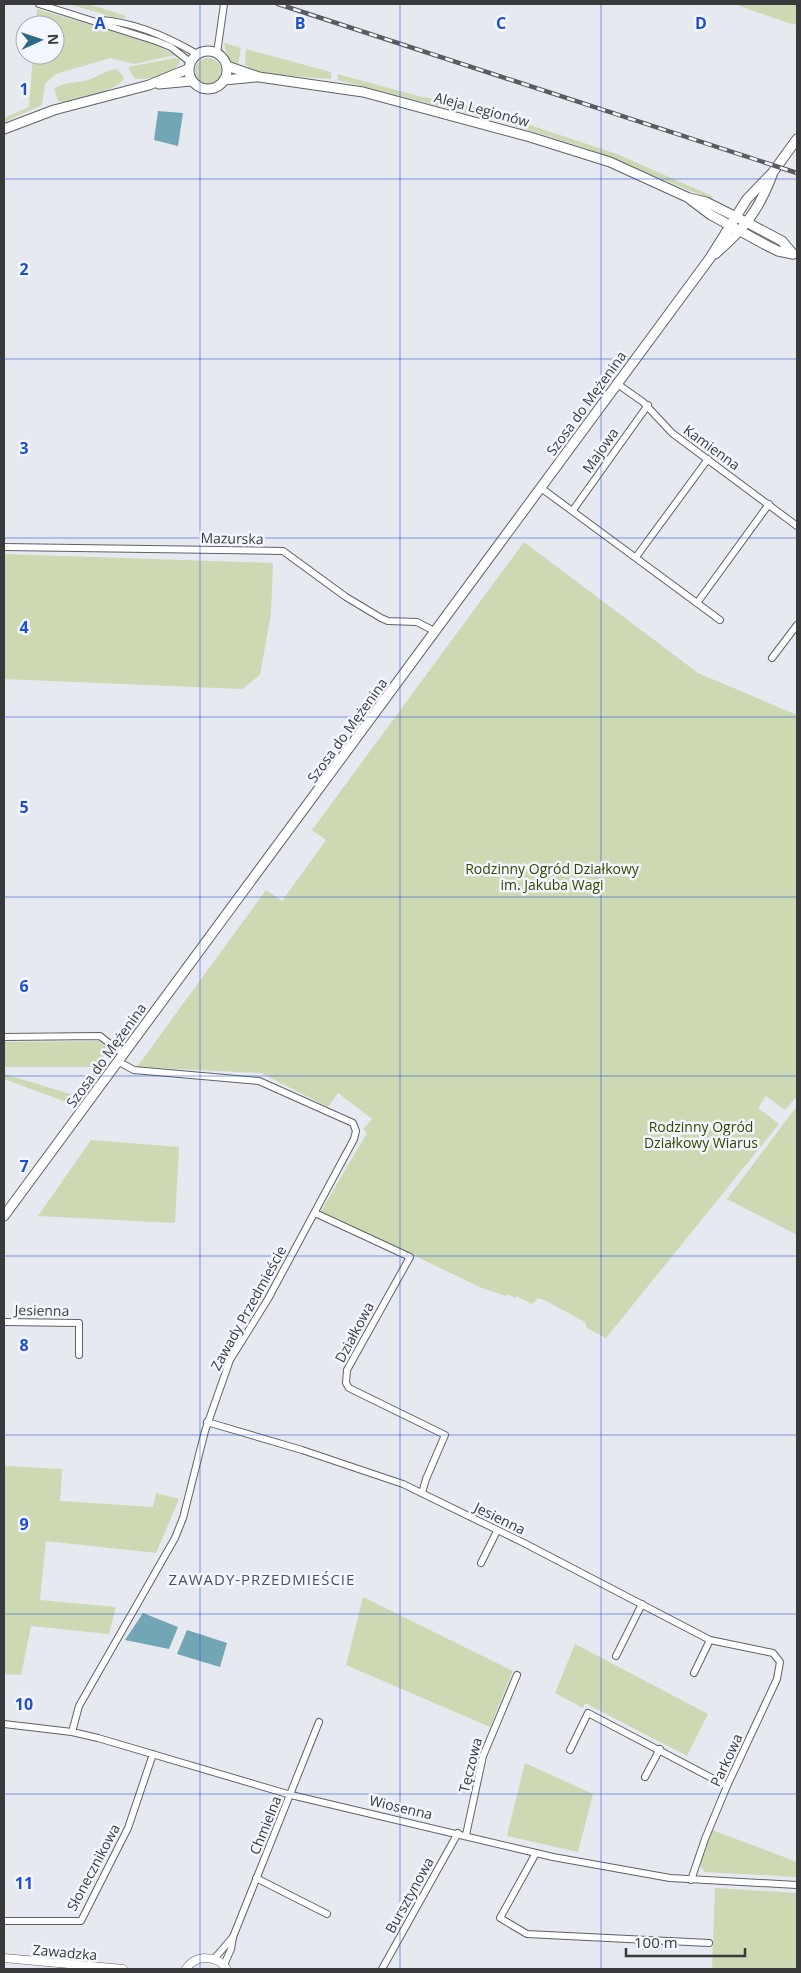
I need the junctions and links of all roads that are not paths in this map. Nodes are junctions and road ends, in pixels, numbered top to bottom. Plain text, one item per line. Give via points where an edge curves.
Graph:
1 (39, 4) edge
2 (224, 4) edge
3 (96, 20) junction
4 (216, 53) junction
5 (196, 54) junction
6 (189, 66) junction
7 (227, 66) junction
8 (259, 77) junction
9 (224, 80) junction
10 (191, 81) junction
11 (149, 85) junction
12 (4, 129) edge
13 (797, 139) edge
14 (774, 172) junction
15 (733, 221) junction
16 (748, 223) junction
17 (741, 230) junction
18 (795, 255) edge
19 (710, 258) junction
20 (616, 383) junction
21 (648, 406) junction
22 (708, 459) junction
23 (541, 488) junction
24 (768, 504) junction
25 (573, 510) junction
26 (797, 526) edge
27 (4, 547) edge
28 (636, 557) junction
29 (697, 603) junction
30 (720, 620) dead end
31 (797, 625) edge
32 (436, 632) junction
33 (772, 658) dead end
34 (4, 1037) edge
35 (122, 1058) junction
36 (315, 1213) junction
37 (4, 1216) edge
38 (4, 1322) edge
39 (79, 1354) dead end
40 (207, 1422) junction
41 (422, 1493) junction
42 (497, 1531) junction
43 (480, 1563) dead end
44 (642, 1604) junction
45 (710, 1640) junction
46 (773, 1653) joint
47 (616, 1656) dead end
48 (694, 1673) dead end
49 (517, 1675) dead end
50 (319, 1722) dead end
51 (4, 1724) edge
52 (72, 1732) junction
53 (660, 1749) junction
54 (570, 1750) dead end
55 (153, 1754) junction
56 (645, 1777) dead end
57 (727, 1786) junction
58 (291, 1795) junction
59 (458, 1833) junction
60 (466, 1835) junction
61 (536, 1853) junction
62 (256, 1878) junction
63 (692, 1880) junction
64 (797, 1885) edge
65 (327, 1914) dead end
66 (4, 1921) edge
67 (233, 1937) junction
68 (709, 1943) dead end
69 (4, 1958) edge
70 (214, 1959) junction
71 (226, 1967) edge
72 (124, 1969) edge
73 (186, 1969) edge
74 (382, 1969) edge

1 - 3 street
2 - 4 street
3 - 5 street via 112,21 154,33
3 - 6 street via 171,47
4 - 5 main road via 203,51
4 - 7 main road
5 - 6 main road
6 - 10 main road
6 - 11 main road
7 - 8 main road, Aleja Legionów
7 - 9 main road
8 - 9 main road, Aleja Legionów
8 - 15 main road, Aleja Legionów via 363,92 530,136 610,162 689,198 703,210
9 - 10 main road via 211,89 200,88
10 - 11 main road
11 - 12 main road via 54,110
13 - 14 main road
14 - 15 main road, Szosa do Mężenina via 753,192
14 - 16 main road, Szosa do Mężenina
15 - 16 main road, Aleja Legionów
15 - 17 main road, Aleja Legionów
15 - 19 main road, Szosa do Mężenina
16 - 17 main road, Szosa do Mężenina
16 - 18 main road, Aleja Legionów via 782,241
17 - 18 main road, Aleja Legionów via 778,252
17 - 19 main road, Szosa do Mężenina
19 - 20 main road, Szosa do Mężenina
20 - 21 street, Kamienna
20 - 23 main road, Szosa do Mężenina
21 - 22 street, Kamienna via 672,433
21 - 25 street, Majowa
22 - 24 street, Kamienna
22 - 28 street
23 - 25 street
23 - 32 main road, Szosa do Mężenina
24 - 26 street, Kamienna
24 - 29 street
25 - 28 street
27 - 32 street, Mazurska via 283,551 381,618 417,622
28 - 29 street
29 - 30 street
31 - 33 street
32 - 35 main road, Szosa do Mężenina
34 - 35 street via 100,1036
35 - 36 street, Zawady Przedmieście via 134,1070 259,1081 353,1123 354,1139
35 - 37 main road, Szosa do Mężenina
36 - 40 street, Zawady Przedmieście via 230,1360
36 - 41 street, Działkowa via 410,1257 345,1377 349,1388 445,1435
38 - 39 street, Jesienna via 79,1323
40 - 41 street, Jesienna via 382,1476
40 - 52 street, Zawady Przedmieście via 183,1518 79,1706
41 - 42 street, Jesienna
42 - 43 street
42 - 44 street, Jesienna
44 - 45 street, Jesienna
44 - 47 street
45 - 46 street, Jesienna
45 - 48 street
46 - 57 street, Parkowa via 780,1662 777,1679
49 - 60 street, Tęczowa via 484,1750
50 - 58 street, Chmielna
51 - 52 street, Wiosenna
52 - 55 street, Wiosenna
53 - 54 street via 588,1713
53 - 56 street
53 - 57 street
55 - 58 street, Wiosenna
55 - 66 street, Słonecznikowa via 128,1828 81,1921
57 - 63 street, Parkowa
58 - 59 street, Wiosenna
58 - 62 street, Chmielna
59 - 60 street, Wiosenna
59 - 74 street, Bursztynowa
60 - 61 street, Wiosenna
61 - 63 street, Wiosenna
61 - 68 street via 500,1918 527,1934
62 - 65 street
62 - 67 street, Chmielna
63 - 64 street, Wiosenna
67 - 70 street, Chmielna
67 - 71 street, Chmielna
69 - 72 street, Zawadzka
70 - 71 street
70 - 73 street via 200,1959

